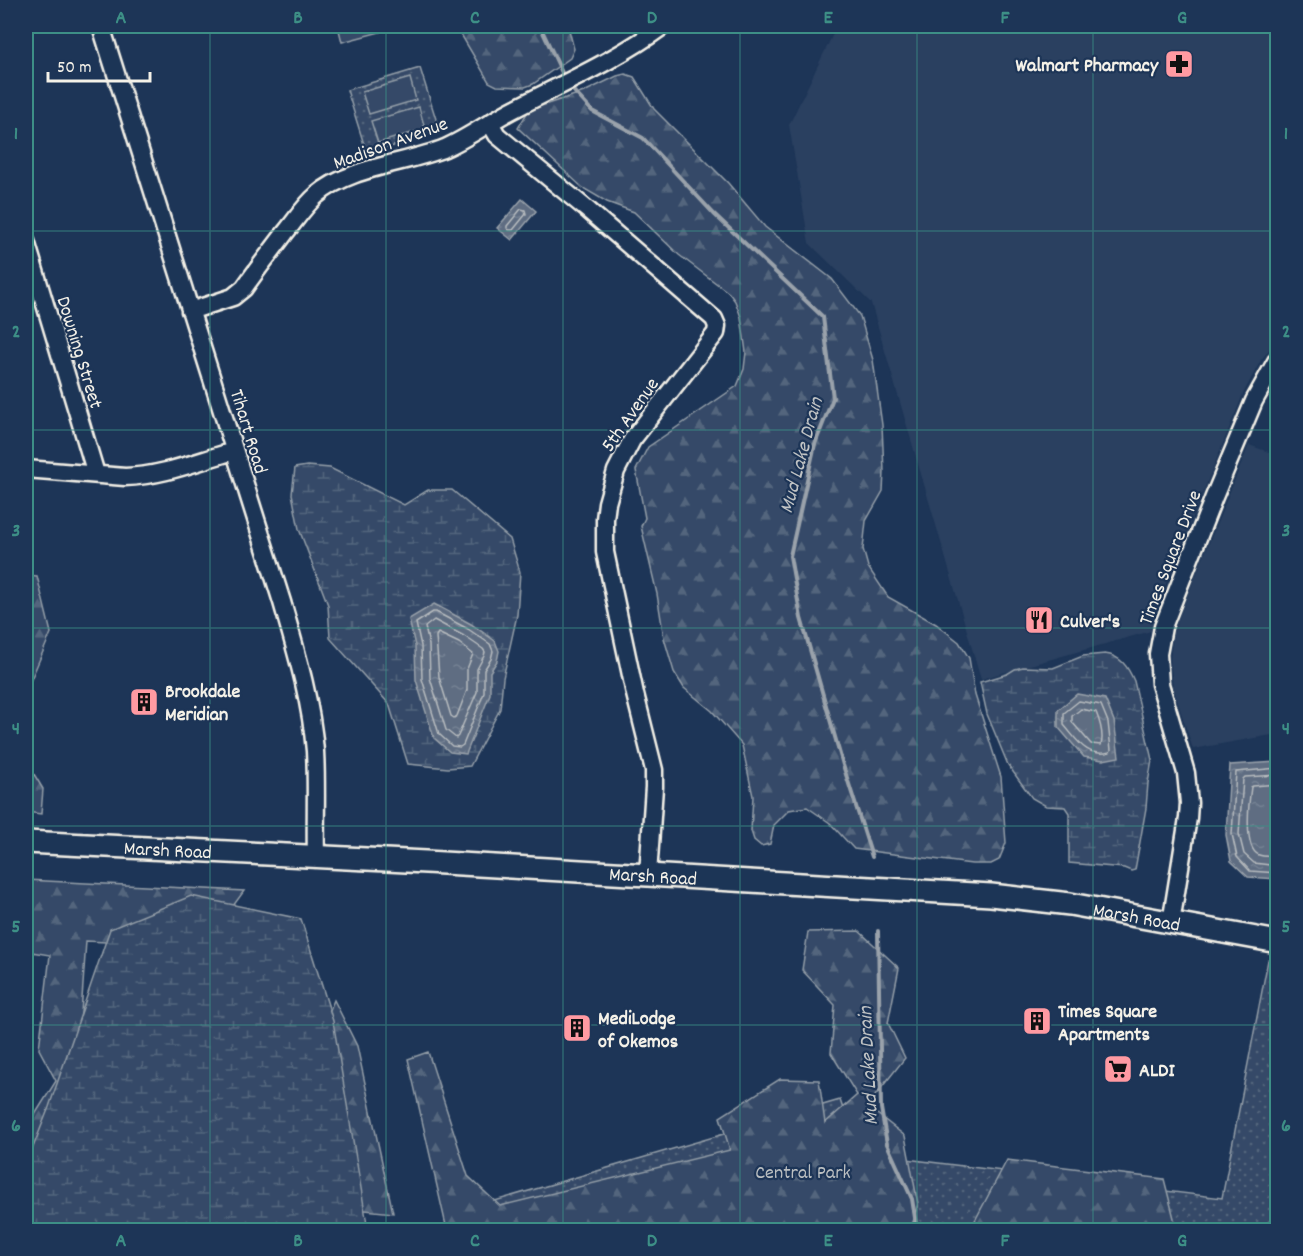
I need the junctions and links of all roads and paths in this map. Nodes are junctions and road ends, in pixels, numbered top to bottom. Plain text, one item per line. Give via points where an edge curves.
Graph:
1 (101, 26) edge
2 (663, 26) edge
3 (490, 123) junction
4 (26, 242) edge
5 (190, 310) junction
6 (1278, 358) edge
7 (234, 451) junction
8 (26, 469) edge
9 (96, 474) junction
10 (26, 842) edge
11 (316, 858) junction
12 (648, 875) junction
13 (1171, 923) junction
14 (1278, 942) edge

1 - 5 street, Tihart Road
2 - 3 street, Madison Avenue via 613,59
3 - 5 street, Madison Avenue via 444,148 337,181 317,195 244,288 232,297
3 - 12 street, 5th Avenue via 497,135 607,226 717,326 716,333 628,447 616,471 604,519 605,552 654,770
4 - 9 street, Downing Street
5 - 7 street, Tihart Road
6 - 13 street, Times Square Drive via 1254,401 1222,476 1160,640 1160,684 1189,796
7 - 9 street via 152,475
7 - 11 street, Tihart Road via 282,602 308,704 315,752
8 - 9 street
10 - 11 main road, Marsh Road
11 - 12 main road, Marsh Road
12 - 13 main road, Marsh Road via 991,896 1070,904
13 - 14 main road, Marsh Road

